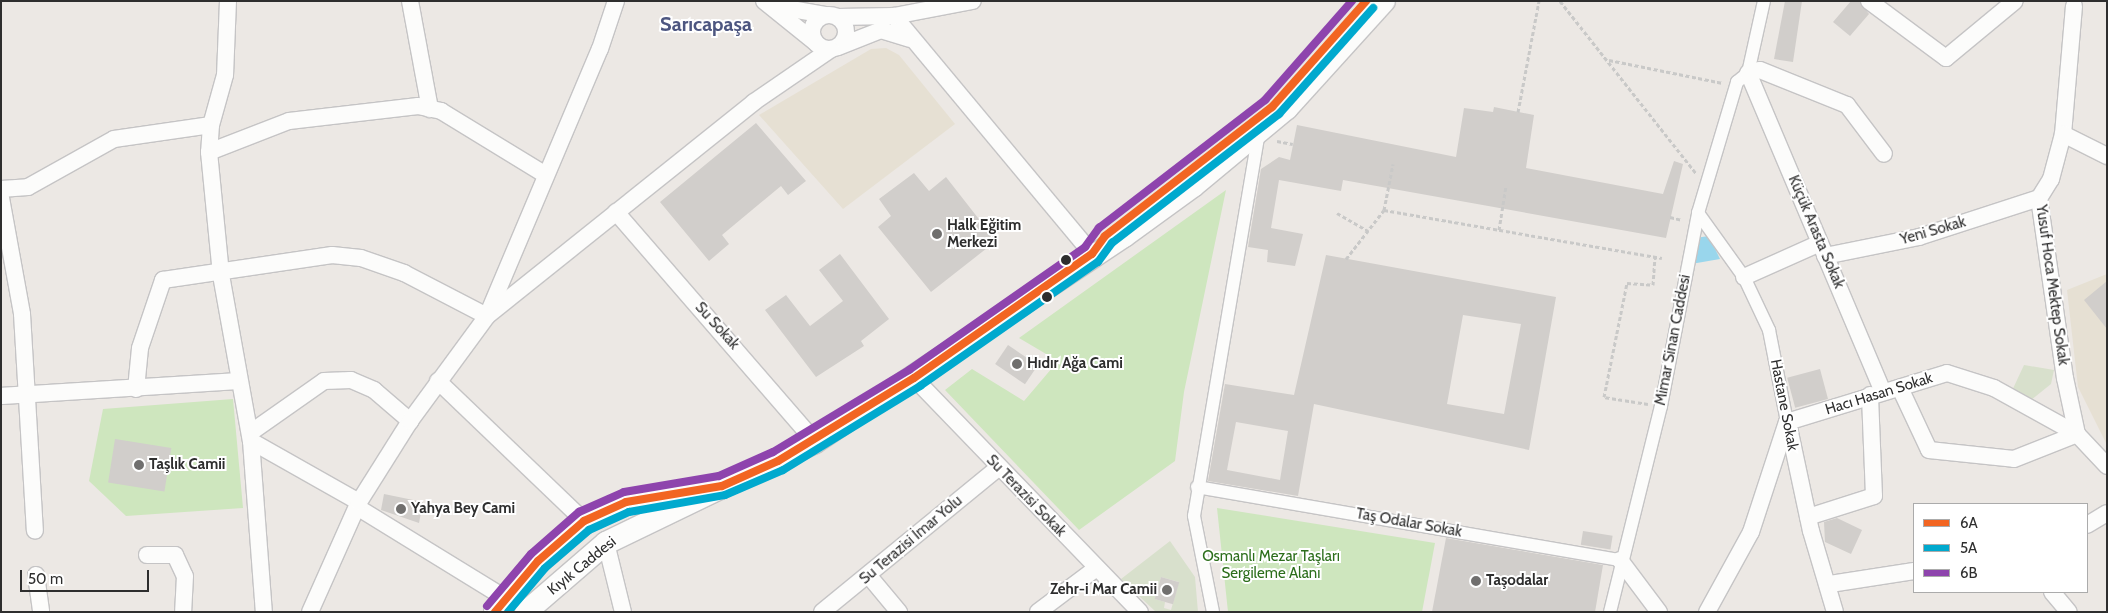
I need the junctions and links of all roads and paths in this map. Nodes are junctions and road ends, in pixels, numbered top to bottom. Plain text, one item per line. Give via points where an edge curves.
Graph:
1 (228, 1) edge
2 (410, 1) edge
3 (616, 1) edge
4 (973, 1) edge
5 (1366, 1) edge
6 (1384, 1) edge
7 (1539, 1) edge
8 (1560, 1) edge
9 (1764, 1) edge
10 (1868, 1) edge
11 (2015, 1) edge
12 (769, 3) edge
13 (2075, 3) edge
14 (832, 16) junction
15 (894, 16) junction
16 (915, 41) junction
17 (827, 47) junction
18 (1609, 60) junction
19 (1748, 73) junction
20 (1736, 86) junction
21 (430, 109) junction
22 (1518, 112) dead end
23 (211, 125) junction
24 (1260, 133) junction
25 (2064, 134) junction
26 (209, 152) junction
27 (1884, 154) dead end
28 (2107, 156) edge
29 (1393, 164) dead end
30 (546, 174) junction
31 (1706, 185) junction
32 (1506, 186) dead end
33 (1, 190) edge
34 (1, 198) edge
35 (2039, 198) junction
36 (1384, 210) junction
37 (616, 212) junction
38 (1337, 213) dead end
39 (1698, 213) junction
40 (1499, 230) junction
41 (1368, 231) junction
42 (1823, 250) junction
43 (1092, 254) junction
44 (1655, 256) junction
45 (1662, 258) dead end
46 (1346, 259) dead end
47 (222, 275) junction
48 (1744, 277) junction
49 (487, 316) junction
50 (914, 378) junction
51 (240, 381) junction
52 (438, 381) junction
53 (1900, 388) junction
54 (136, 389) junction
55 (1877, 393) junction
56 (1, 396) edge
57 (26, 396) junction
58 (1661, 406) junction
59 (410, 421) junction
60 (1787, 422) junction
61 (2078, 434) junction
62 (250, 437) junction
63 (815, 442) junction
64 (2107, 466) edge
65 (998, 468) junction
66 (722, 486) junction
67 (1197, 487) junction
68 (358, 504) junction
69 (2107, 512) edge
70 (1808, 517) junction
71 (584, 521) junction
72 (2088, 524) edge
73 (35, 531) dead end
74 (606, 542) junction
75 (147, 555) dead end
76 (1620, 560) junction
77 (1095, 569) junction
78 (1913, 571) edge
79 (36, 575) dead end
80 (869, 576) junction
81 (1830, 584) junction
82 (2053, 593) edge
83 (500, 605) edge
84 (41, 612) edge
85 (183, 612) edge
86 (264, 612) edge
87 (310, 612) edge
88 (526, 612) edge
89 (623, 612) edge
90 (822, 612) edge
91 (899, 612) edge
92 (1038, 612) edge
93 (1140, 612) edge
94 (1212, 612) edge
95 (1610, 612) edge
96 (1659, 612) edge
97 (1707, 612) edge
98 (1835, 612) edge
99 (2069, 612) edge

1 - 23 street via 225,75
2 - 21 street
3 - 30 street via 600,49
4 - 15 street
5 - 43 main road, Kıyık Caddesi via 1272,107 1105,236
6 - 24 main road, Kıyık Caddesi via 1304,92
7 - 22 path
8 - 18 path
9 - 19 street
10 - 11 street via 1946,58
12 - 14 street
12 - 17 street
13 - 25 street, Yusuf Hoca Mektep Sokak
14 - 15 street
14 - 17 street via 813,26
14 - 17 street via 847,30 844,41
15 - 16 street
16 - 17 street via 899,32 881,30
16 - 43 street
17 - 37 street
18 - 20 path
18 - 31 path
19 - 20 street, Mimar Sinan Caddesi
19 - 27 street via 1760,70 1847,105
19 - 42 street, Küçük Arasta Sokak
20 - 31 street, Mimar Sinan Caddesi
21 - 26 street via 418,106 289,121
21 - 30 street
23 - 26 street
23 - 33 street via 114,139 28,187
24 - 43 main road, Kıyık Caddesi via 1186,192
24 - 67 street
25 - 28 street
25 - 35 street, Yusuf Hoca Mektep Sokak via 2051,179
26 - 47 street
29 - 36 path
30 - 49 street
31 - 39 street, Mimar Sinan Caddesi
32 - 40 path
34 - 57 street via 22,314
35 - 42 street, Yeni Sokak via 1919,237
35 - 61 street, Yusuf Hoca Mektep Sokak via 2065,378
36 - 40 path
36 - 41 path
37 - 49 street
37 - 63 street, Su Sokak
38 - 41 path
39 - 48 street, Hastane Sokak
39 - 58 street, Mimar Sinan Caddesi
40 - 44 path
41 - 46 path
42 - 48 street, Yeni Sokak
42 - 55 street, Küçük Arasta Sokak
43 - 50 main road, Kıyık Caddesi
44 - 45 path
44 - 58 path via 1652,285 1627,283 1604,397
47 - 49 street via 332,255 361,258 404,273
47 - 51 street
47 - 54 street via 163,280 140,348
48 - 60 street, Hastane Sokak via 1769,330
49 - 52 street
50 - 63 main road, Kıyık Caddesi
50 - 65 street, Su Terazisi Sokak
51 - 54 street
51 - 62 street
52 - 59 street
52 - 71 street
53 - 55 street, Hacı Hasan Sokak
53 - 61 street, Hacı Hasan Sokak via 1947,373 1994,388
53 - 61 street via 1929,450 2014,459
54 - 57 street
55 - 60 street, Hacı Hasan Sokak
55 - 70 street via 1874,496
56 - 57 street
57 - 73 street
58 - 76 street, Mimar Sinan Caddesi
59 - 62 street via 374,390 351,380 324,381
59 - 68 street
60 - 70 street, Hastane Sokak
60 - 97 street via 1751,532
61 - 64 street, Yusuf Hoca Mektep Sokak
62 - 68 street
62 - 86 street
63 - 66 main road, Kıyık Caddesi
65 - 77 street, Su Terazisi Sokak
65 - 80 street, Su Terazisi İmar Yolu
66 - 71 main road, Kıyık Caddesi via 626,502
66 - 74 main road, Kıyık Caddesi
67 - 76 street, Taş Odalar Sokak
67 - 94 street via 1194,516
68 - 83 street
68 - 87 street
69 - 72 street
70 - 81 street, Hastane Sokak
71 - 83 main road, Kıyık Caddesi
74 - 88 main road, Kıyık Caddesi
74 - 89 street
75 - 85 street via 175,555 185,576
76 - 95 street, Mimar Sinan Caddesi
76 - 96 street
77 - 92 street
77 - 93 street, Su Terazisi Sokak
78 - 81 street
79 - 84 street
80 - 90 street, Su Terazisi İmar Yolu
80 - 91 street
81 - 98 street, Hastane Sokak
82 - 99 street

